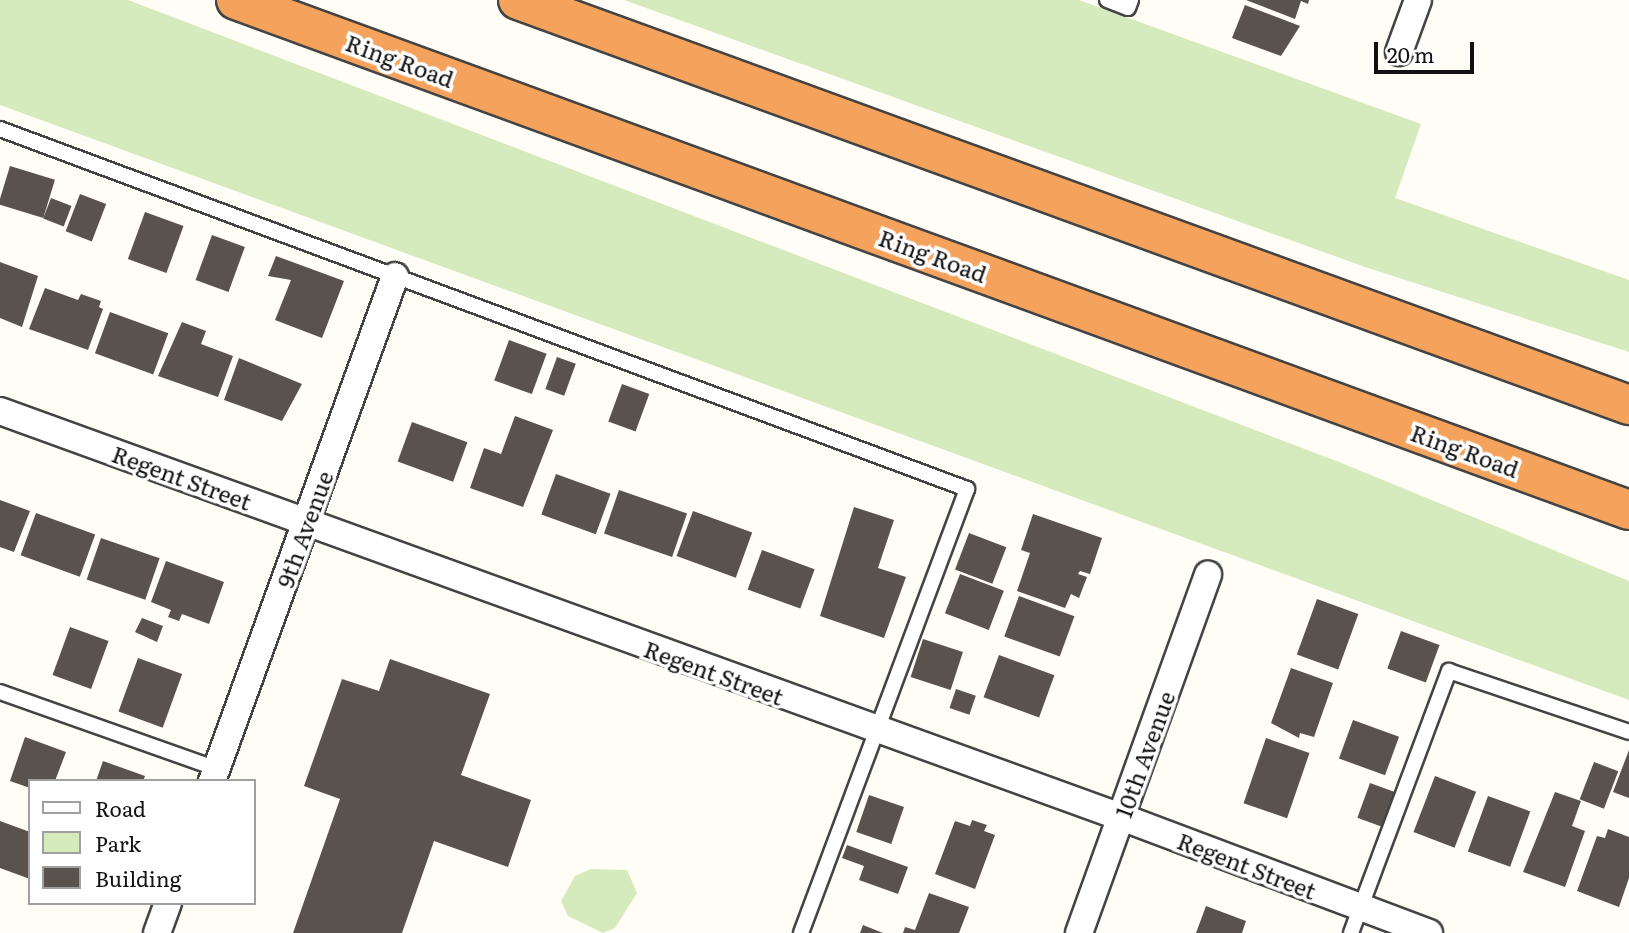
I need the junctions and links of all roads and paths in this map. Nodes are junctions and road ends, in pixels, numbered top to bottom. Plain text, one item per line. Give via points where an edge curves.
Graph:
1 (518, 0) edge
2 (1107, 0) edge
3 (1131, 0) edge
4 (1418, 0) edge
5 (261, 4) edge
6 (1399, 52) dead end
7 (0, 129) edge
8 (395, 276) junction
9 (1629, 405) edge
10 (0, 411) edge
11 (1629, 510) edge
12 (306, 523) junction
13 (1208, 574) dead end
14 (0, 692) edge
15 (876, 731) junction
16 (1629, 732) edge
17 (214, 775) edge
18 (1121, 817) junction
19 (167, 905) edge
20 (1360, 908) junction
21 (157, 933) edge
22 (802, 933) edge
23 (1079, 933) edge
24 (1351, 933) edge
25 (1429, 933) edge

1 - 9 highway
2 - 3 lane via 1128,8
4 - 6 street
5 - 11 highway, Ring Road
7 - 8 lane
8 - 12 street, 9th Avenue
8 - 15 lane via 967,489
10 - 12 street, Regent Street
12 - 15 street, Regent Street
12 - 17 street, 9th Avenue
13 - 18 street, 10th Avenue
14 - 17 lane
15 - 18 street, Regent Street
15 - 22 lane
16 - 20 lane via 1449,671
18 - 20 street, Regent Street
18 - 23 street, 10th Avenue
19 - 21 street
20 - 24 lane
20 - 25 street, Regent Street

